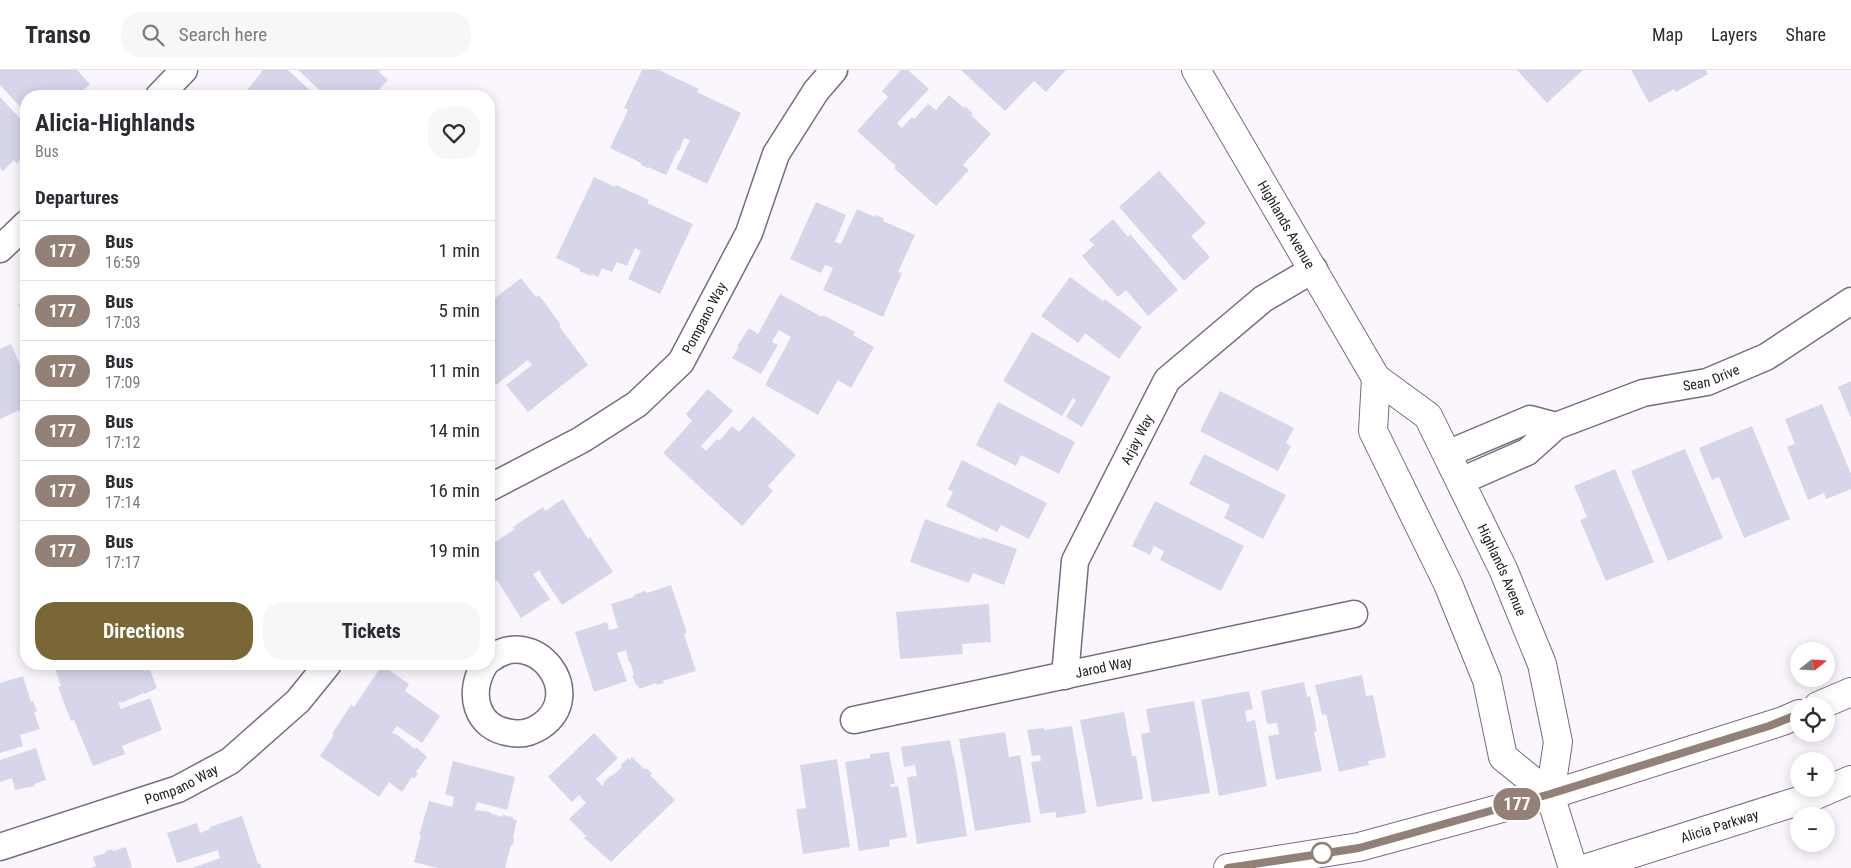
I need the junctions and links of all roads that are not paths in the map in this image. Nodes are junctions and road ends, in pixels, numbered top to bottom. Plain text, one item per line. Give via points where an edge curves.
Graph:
1 (184, 70) edge
2 (834, 70) edge
3 (1196, 70) edge
4 (165, 90) edge
5 (20, 230) edge
6 (0, 249) edge
7 (1314, 269) junction
8 (1851, 301) edge
9 (1376, 378) junction
10 (1556, 426) junction
11 (1447, 454) junction
12 (1461, 481) junction
13 (495, 485) edge
14 (1354, 614) dead end
15 (495, 655) edge
16 (323, 670) edge
17 (481, 670) edge
18 (1065, 676) junction
19 (1851, 692) edge
20 (1835, 699) edge
21 (1790, 718) edge
22 (854, 720) dead end
23 (1851, 780) edge
24 (1550, 794) junction
25 (0, 846) edge
26 (1228, 868) edge
27 (1573, 868) edge
28 (1587, 868) edge

1 - 4 street
2 - 13 street, Pompano Way via 816,91 776,154 749,233 680,362 637,404 581,440
3 - 7 main road, Highlands Avenue
5 - 6 street
7 - 9 main road, Highlands Avenue
7 - 18 street, Arjay Way via 1263,299 1167,380 1075,561
8 - 10 street, Sean Drive via 1766,356 1707,382 1643,393
9 - 11 main road, Highlands Avenue via 1428,416
9 - 24 main road via 1373,432 1448,584 1487,680 1503,757
10 - 11 street via 1530,418
10 - 12 street, Sean Drive via 1526,452
11 - 12 main road, Highlands Avenue
12 - 24 main road, Highlands Avenue via 1503,569 1542,664 1558,742
14 - 18 street, Jarod Way
15 - 17 street via 522,650 535,654 554,672 559,685 559,699 545,723 533,731 519,734 492,726 476,703 474,689
16 - 25 street, Pompano Way via 298,701 230,761 178,788
18 - 22 street, Jarod Way
19 - 20 main road
21 - 24 main road
23 - 28 main road, Alicia Parkway via 1812,797
24 - 26 main road via 1359,848
24 - 27 main road, Highlands Avenue

